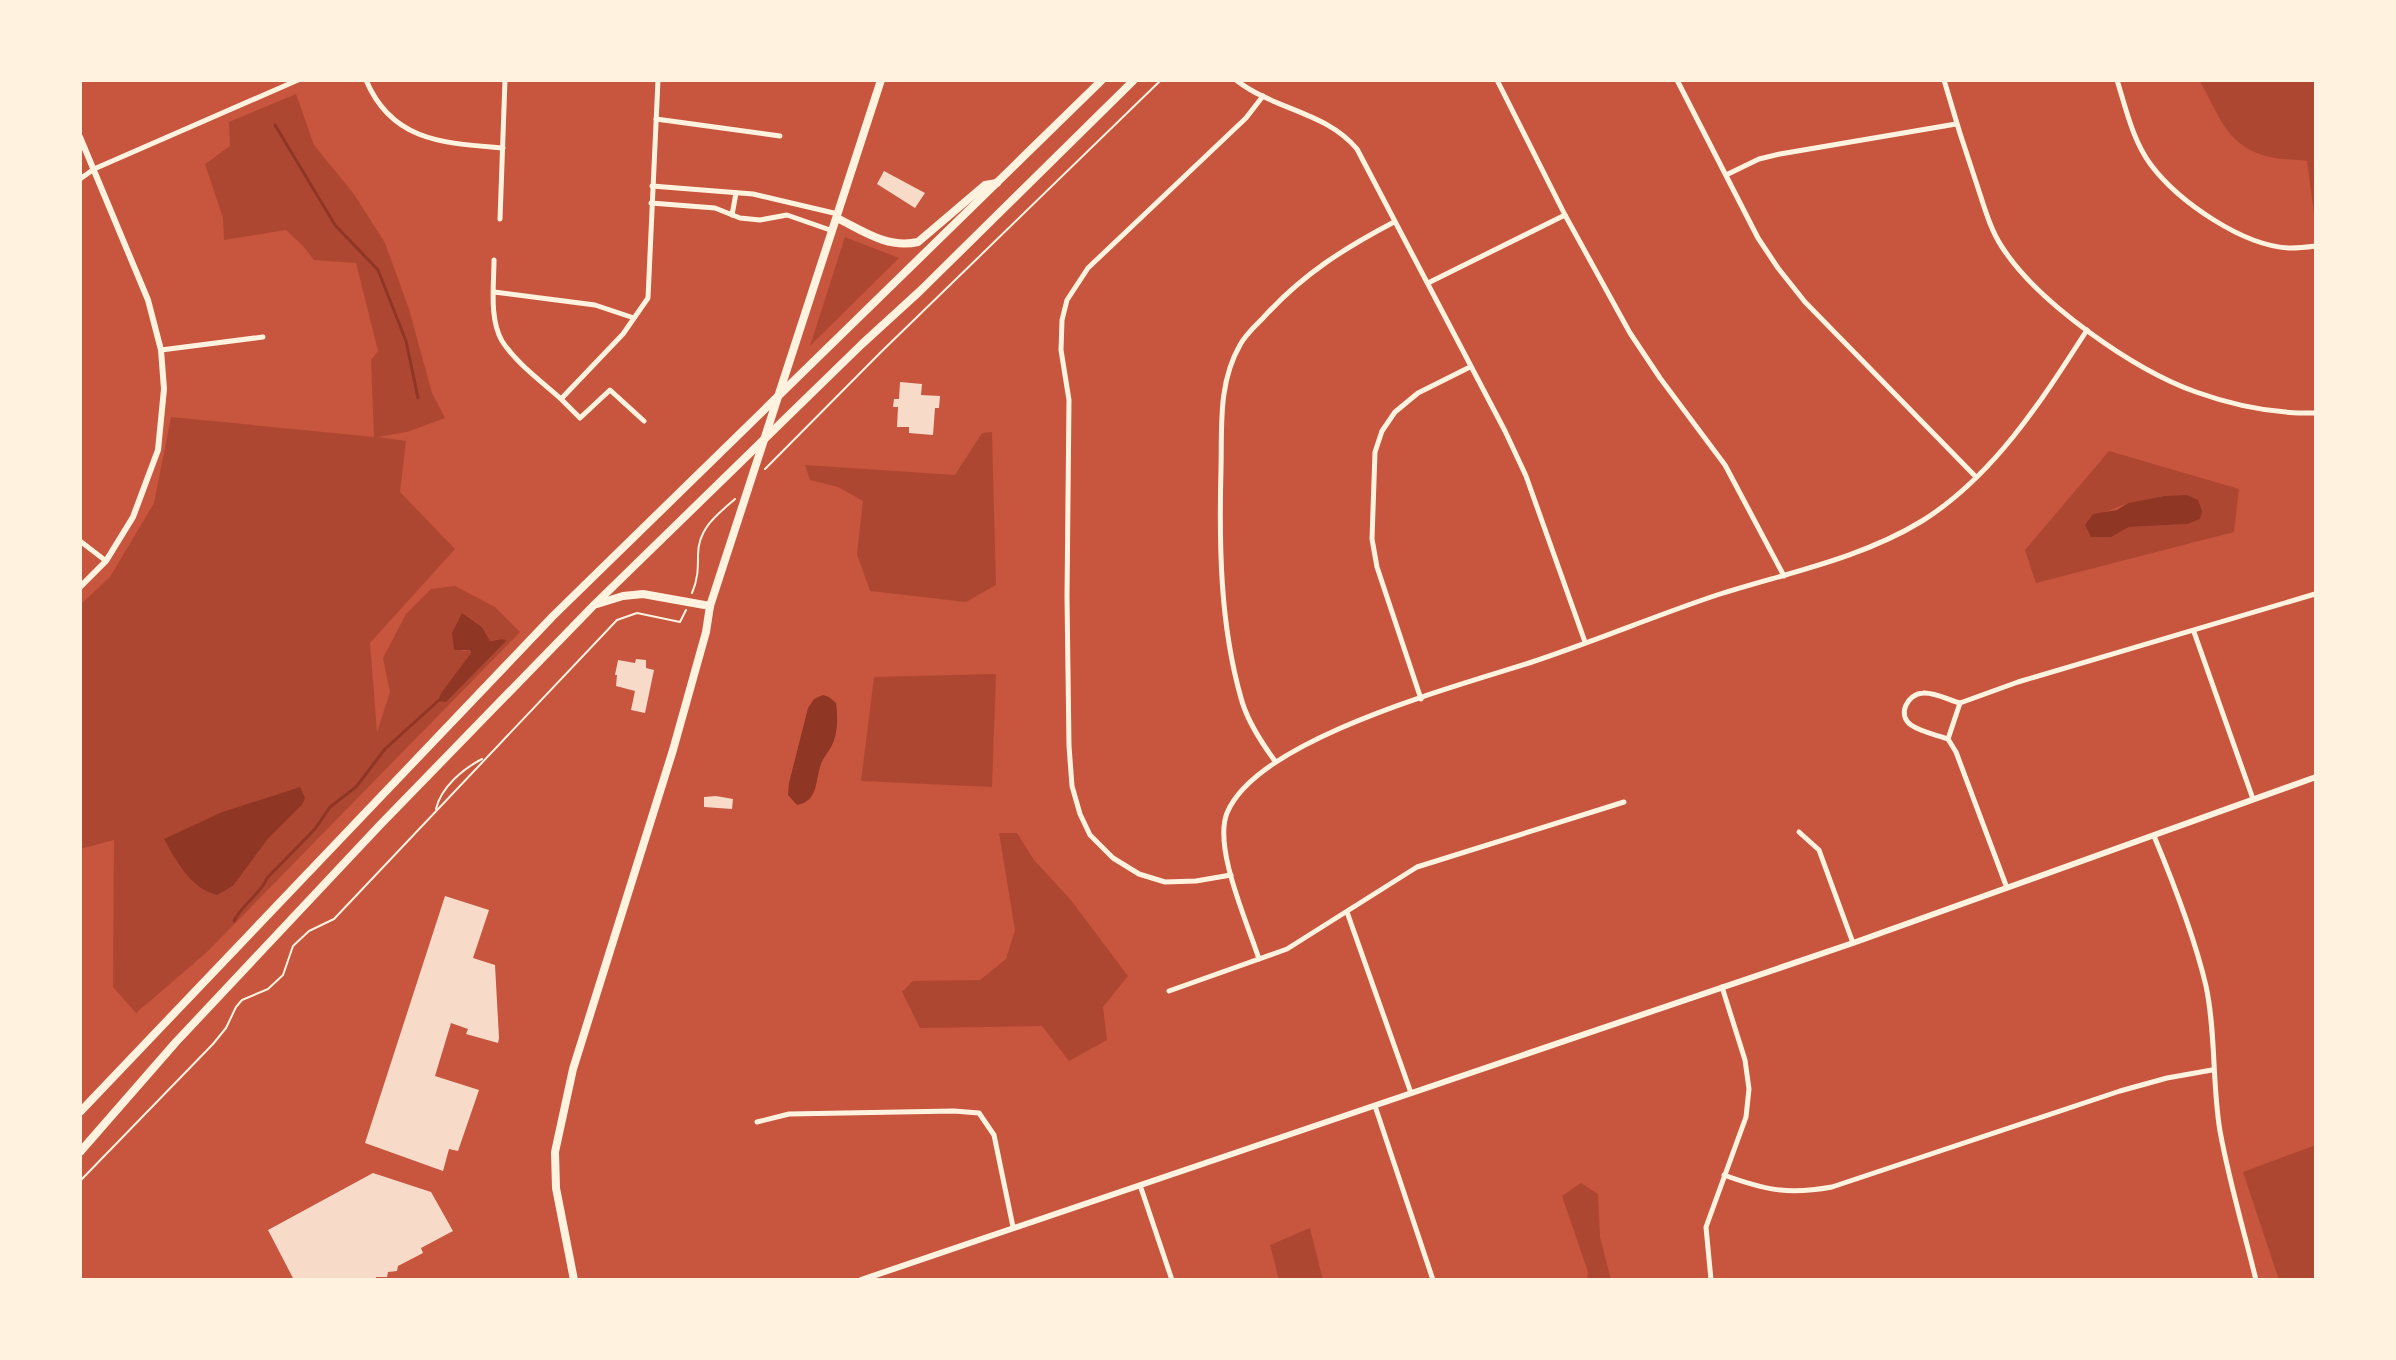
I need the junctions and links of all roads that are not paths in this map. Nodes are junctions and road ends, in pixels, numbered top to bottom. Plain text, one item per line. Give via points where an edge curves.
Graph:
1 (298, 80) edge
2 (366, 80) edge
3 (505, 80) edge
4 (658, 80) edge
5 (881, 80) edge
6 (1102, 80) edge
7 (1134, 80) edge
8 (1236, 80) edge
9 (1497, 80) edge
10 (1677, 80) edge
11 (1944, 80) edge
12 (2117, 80) edge
13 (1263, 96) junction
14 (656, 119) junction
15 (1956, 124) junction
16 (780, 136) dead end
17 (80, 137) edge
18 (503, 148) junction
19 (94, 169) junction
20 (1726, 175) junction
21 (80, 179) edge
22 (998, 183) junction
23 (652, 186) junction
24 (736, 193) junction
25 (651, 203) junction
26 (732, 215) junction
27 (1565, 215) junction
28 (838, 216) junction
29 (500, 219) dead end
30 (1394, 222) junction
31 (833, 231) junction
32 (2316, 246) edge
33 (494, 260) dead end
34 (1428, 283) junction
35 (494, 292) junction
36 (634, 318) junction
37 (2087, 330) junction
38 (263, 337) dead end
39 (161, 350) junction
40 (1470, 367) junction
41 (782, 390) junction
42 (561, 399) junction
43 (2316, 413) edge
44 (644, 421) dead end
45 (764, 442) junction
46 (1976, 477) junction
47 (80, 541) edge
48 (106, 561) junction
49 (1784, 576) junction
50 (80, 587) edge
51 (2315, 594) edge
52 (594, 605) junction
53 (710, 606) junction
54 (2194, 632) junction
55 (1585, 642) junction
56 (1421, 699) junction
57 (1960, 703) junction
58 (1948, 739) junction
59 (1275, 761) junction
60 (2316, 777) edge
61 (2253, 799) junction
62 (1624, 802) dead end
63 (1799, 832) dead end
64 (2154, 836) junction
65 (1231, 875) junction
66 (2007, 889) junction
67 (1347, 912) junction
68 (1853, 943) junction
69 (1259, 959) junction
70 (1722, 987) junction
71 (1169, 991) dead end
72 (2212, 1070) junction
73 (1411, 1093) junction
74 (1375, 1106) junction
75 (80, 1112) edge
76 (757, 1122) dead end
77 (80, 1152) edge
78 (1724, 1175) junction
79 (1140, 1184) junction
80 (1013, 1227) junction
81 (574, 1280) edge
82 (861, 1280) edge
83 (1172, 1280) edge
84 (1433, 1280) edge
85 (1711, 1280) edge
86 (2256, 1280) edge

1 - 19 street
2 - 18 street via 375,100 402,128 430,139
3 - 18 street
4 - 14 street
5 - 28 main road
6 - 22 main road
7 - 45 main road
8 - 13 street
9 - 27 street
10 - 20 street
11 - 15 street
12 - 32 street via 2131,127 2150,163 2172,189 2250,239 2289,248
13 - 30 street via 1346,135
13 - 65 street via 1088,268 1067,300 1062,320 1069,400 1069,746 1080,814 1090,835 1139,874 1165,882
14 - 16 street
14 - 23 street
15 - 20 street via 1780,154
15 - 37 street via 2002,247
17 - 19 street
18 - 29 street
19 - 21 street
19 - 39 street via 148,300
20 - 46 street via 1758,238 1805,302
22 - 28 main road via 985,185 918,242 883,241
22 - 41 main road
23 - 24 street
23 - 25 street
24 - 26 street
24 - 28 street
25 - 26 street via 715,208
25 - 36 street via 648,298
26 - 31 street via 760,220 787,215
27 - 34 street
27 - 49 street via 1630,333 1725,465
28 - 31 main road
30 - 34 street
30 - 59 street via 1342,250 1287,292 1242,341 1227,369 1219,555 1241,700 1258,739
31 - 41 main road
33 - 35 street
34 - 40 street
35 - 36 street via 595,305
35 - 42 street via 501,339
36 - 42 street
37 - 43 street via 2195,392 2255,409
37 - 46 street via 2005,446
38 - 39 street
39 - 48 street via 164,389 158,450 133,517
40 - 55 street via 1526,476
40 - 56 street via 1418,393 1395,412 1375,452 1372,539 1377,567
41 - 45 main road
41 - 75 main road via 532,637
42 - 44 street via 580,418 610,390
45 - 52 main road
45 - 53 main road
46 - 49 street via 1913,526
47 - 48 street
48 - 50 street
49 - 55 street
51 - 54 street
52 - 53 main road via 643,594
52 - 77 main road via 176,1042
53 - 81 main road via 673,750 573,1069 555,1152 556,1188
54 - 57 street
54 - 61 street
55 - 56 street
56 - 59 street via 1348,725
57 - 58 street
57 - 58 street via 1924,693 1905,705 1911,725
58 - 66 street
59 - 65 street via 1245,786 1225,817
60 - 61 street
61 - 64 street
62 - 67 street via 1417,867
63 - 68 street via 1819,850
64 - 66 street
64 - 72 street via 2199,957 2212,1025
65 - 69 street
66 - 68 street
67 - 69 street via 1287,949
67 - 73 street
68 - 70 street
69 - 71 street
70 - 73 street
70 - 78 street via 1749,1089 1746,1117
72 - 78 street via 2120,1091 1832,1187 1785,1192
72 - 86 street via 2220,1132
73 - 74 street
74 - 79 street
74 - 84 street
76 - 80 street via 789,1114 979,1113 994,1135
78 - 85 street via 1706,1227
79 - 80 street
79 - 83 street
80 - 82 street

